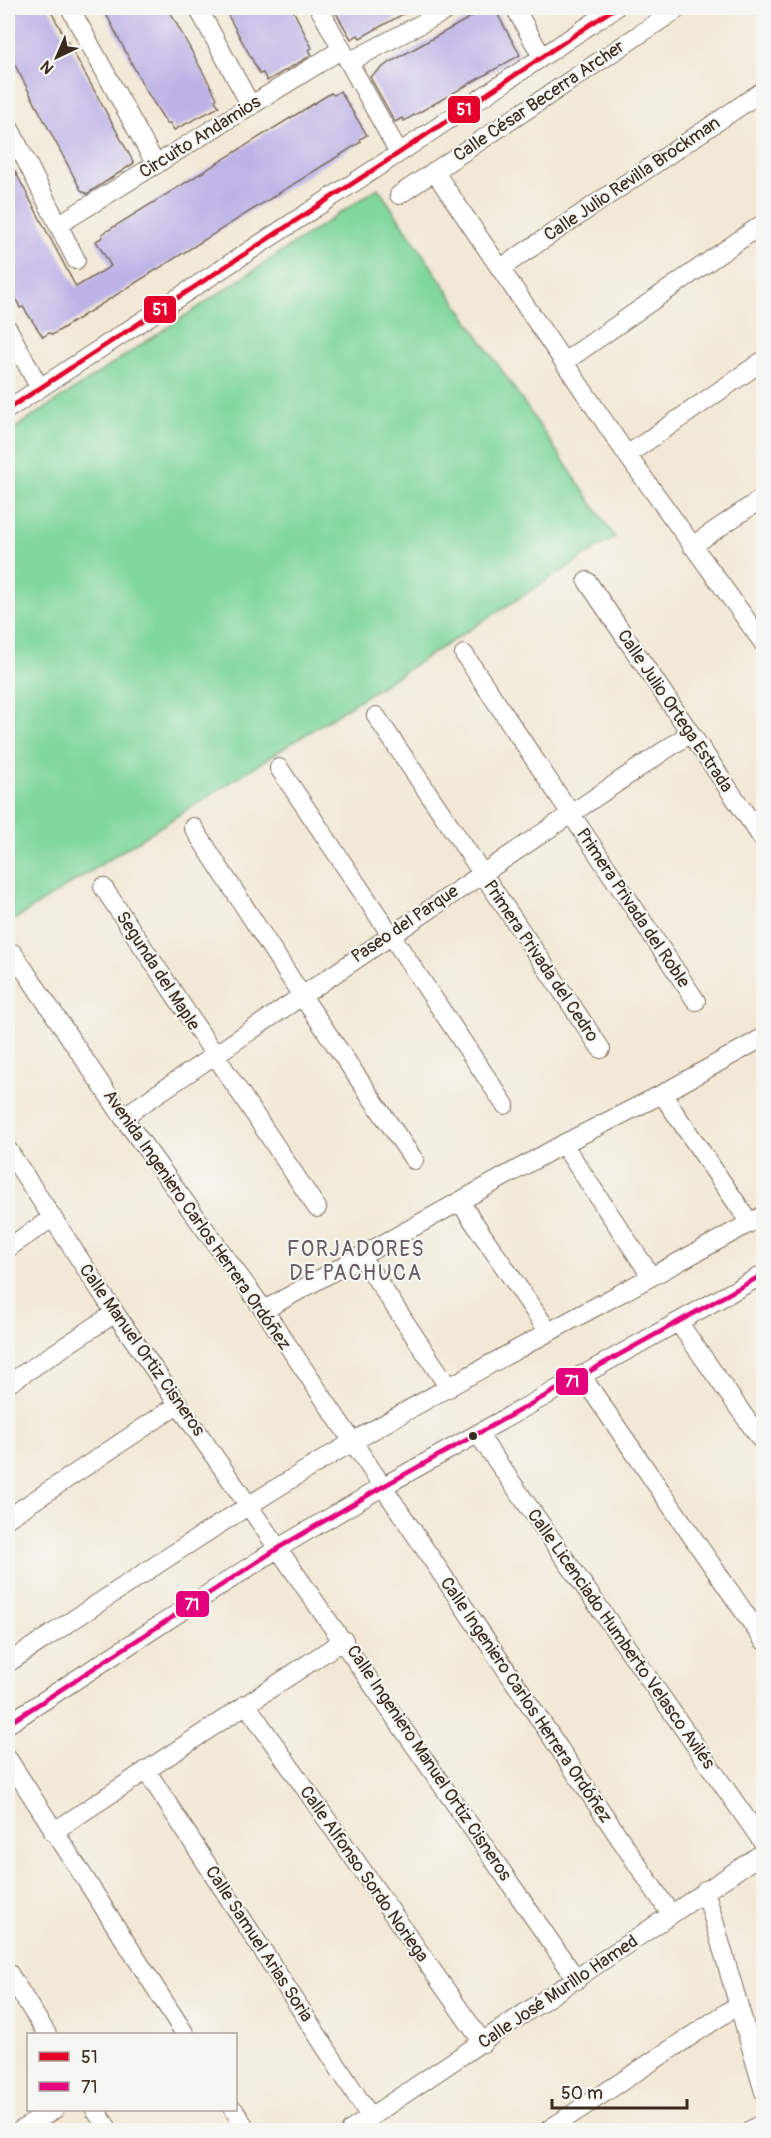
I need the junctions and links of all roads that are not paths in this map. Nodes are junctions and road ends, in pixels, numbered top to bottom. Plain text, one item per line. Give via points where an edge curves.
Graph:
1 (70, 8) edge
2 (198, 8) edge
3 (319, 8) edge
4 (451, 8) edge
5 (515, 8) edge
6 (615, 8) edge
7 (679, 8) edge
8 (345, 56) junction
9 (542, 57) junction
10 (764, 90) edge
11 (251, 106) junction
12 (8, 125) edge
13 (399, 153) junction
14 (156, 165) junction
15 (434, 171) junction
16 (399, 195) dead end
17 (764, 223) edge
18 (58, 225) junction
19 (76, 260) dead end
20 (501, 268) junction
21 (8, 329) edge
22 (764, 360) edge
23 (564, 362) junction
24 (39, 387) junction
25 (8, 409) edge
26 (627, 455) junction
27 (764, 497) edge
28 (692, 546) junction
29 (587, 580) dead end
30 (761, 636) edge
31 (464, 654) dead end
32 (376, 716) dead end
33 (689, 734) junction
34 (279, 768) dead end
35 (571, 814) junction
36 (193, 827) dead end
37 (764, 841) edge
38 (480, 873) junction
39 (103, 887) dead end
40 (390, 934) junction
41 (13, 952) dead end
42 (302, 996) junction
43 (696, 1001) dead end
44 (764, 1038) edge
45 (601, 1049) dead end
46 (214, 1055) junction
47 (662, 1094) junction
48 (505, 1105) dead end
49 (123, 1117) junction
50 (563, 1144) junction
51 (8, 1150) edge
52 (414, 1160) dead end
53 (460, 1202) junction
54 (317, 1208) dead end
55 (52, 1218) junction
56 (757, 1219) edge
57 (8, 1248) edge
58 (361, 1256) junction
59 (764, 1274) edge
60 (651, 1276) junction
61 (264, 1310) junction
62 (116, 1313) junction
63 (678, 1322) junction
64 (548, 1331) junction
65 (581, 1375) junction
66 (8, 1384) edge
67 (449, 1388) junction
68 (179, 1404) junction
69 (478, 1434) junction
70 (351, 1442) junction
71 (764, 1444) edge
72 (382, 1487) junction
73 (250, 1504) junction
74 (8, 1518) edge
75 (280, 1547) junction
76 (344, 1640) junction
77 (764, 1641) edge
78 (8, 1663) edge
79 (246, 1704) junction
80 (8, 1724) edge
81 (8, 1758) edge
82 (146, 1770) junction
83 (53, 1832) junction
84 (764, 1844) edge
85 (764, 1852) edge
86 (705, 1890) junction
87 (670, 1913) junction
88 (8, 1972) edge
89 (577, 1980) junction
90 (738, 2006) junction
91 (46, 2033) edge
92 (184, 2033) edge
93 (483, 2043) junction
94 (764, 2092) edge
95 (51, 2111) edge
96 (96, 2111) edge
97 (235, 2111) edge
98 (371, 2118) junction
99 (764, 2122) edge
100 (21, 2130) edge
101 (109, 2130) edge
102 (247, 2130) edge
103 (351, 2130) edge
104 (548, 2130) edge
105 (751, 2130) edge

1 - 14 street
2 - 11 street
3 - 8 street
4 - 8 street, Circuito Andamios
5 - 9 street
6 - 9 street
7 - 15 street, Calle César Becerra Archer
8 - 11 street, Circuito Andamios
8 - 13 street
9 - 13 street
10 - 20 street, Calle Julio Revilla Brockman
11 - 14 street, Circuito Andamios
12 - 18 street
13 - 24 street
14 - 18 street, Circuito Andamios
15 - 16 street, Calle César Becerra Archer
15 - 20 street
17 - 23 street
18 - 19 street
20 - 23 street
21 - 24 street
22 - 26 street
23 - 26 street
24 - 25 street
26 - 28 street
27 - 28 street
28 - 30 street
29 - 33 street, Calle Julio Ortega Estrada
31 - 35 street, Primera Privada del Roble
32 - 38 street, Primera Privada del Cedro
33 - 35 street, Paseo del Parque
33 - 37 street, Calle Julio Ortega Estrada
34 - 40 street
35 - 38 street, Paseo del Parque
35 - 43 street, Primera Privada del Roble
36 - 42 street
38 - 40 street, Paseo del Parque
38 - 45 street, Primera Privada del Cedro
39 - 46 street, Segunda del Maple
40 - 42 street, Paseo del Parque
40 - 48 street
41 - 49 street, Avenida Ingeniero Carlos Herrera Ordóñez
42 - 46 street, Paseo del Parque
42 - 52 street
44 - 47 street
46 - 49 street, Paseo del Parque
46 - 54 street, Segunda del Maple
47 - 50 street
47 - 56 street
49 - 61 street, Avenida Ingeniero Carlos Herrera Ordóñez
50 - 53 street
50 - 60 street
51 - 55 street, Calle Manuel Ortiz Cisneros
53 - 58 street
53 - 64 street
55 - 57 street
55 - 62 street, Calle Manuel Ortiz Cisneros
56 - 60 street
58 - 61 street
58 - 67 street
59 - 63 street
60 - 64 street
61 - 70 street, Avenida Ingeniero Carlos Herrera Ordóñez
62 - 66 street
62 - 68 street, Calle Manuel Ortiz Cisneros
63 - 65 street
63 - 71 street
64 - 67 street
65 - 69 street
65 - 77 street
67 - 70 street
68 - 73 street, Calle Manuel Ortiz Cisneros
68 - 74 street
69 - 72 street
69 - 84 street, Calle Licenciado Humberto Velasco Avilés
70 - 72 street, Avenida Ingeniero Carlos Herrera Ordóñez
70 - 73 street
72 - 75 street
72 - 87 street, Calle Ingeniero Carlos Herrera Ordóñez
73 - 75 street, Calle Manuel Ortiz Cisneros
73 - 78 street
75 - 76 street, Calle Ingeniero Manuel Ortiz Cisneros
75 - 80 street
76 - 79 street
76 - 89 street, Calle Ingeniero Manuel Ortiz Cisneros
79 - 82 street
79 - 93 street, Calle Alfonso Sordo Noriega
81 - 83 street
82 - 83 street
82 - 98 street, Calle Samuel Arias Soria
83 - 92 street
85 - 86 street, Calle José Murillo Hamed
86 - 87 street, Calle José Murillo Hamed
86 - 90 street
87 - 89 street, Calle José Murillo Hamed
88 - 91 street
89 - 93 street, Calle José Murillo Hamed
90 - 94 street
90 - 104 street
93 - 98 street, Calle José Murillo Hamed
95 - 100 street
96 - 101 street
97 - 102 street
98 - 103 street, Calle José Murillo Hamed
99 - 105 street

